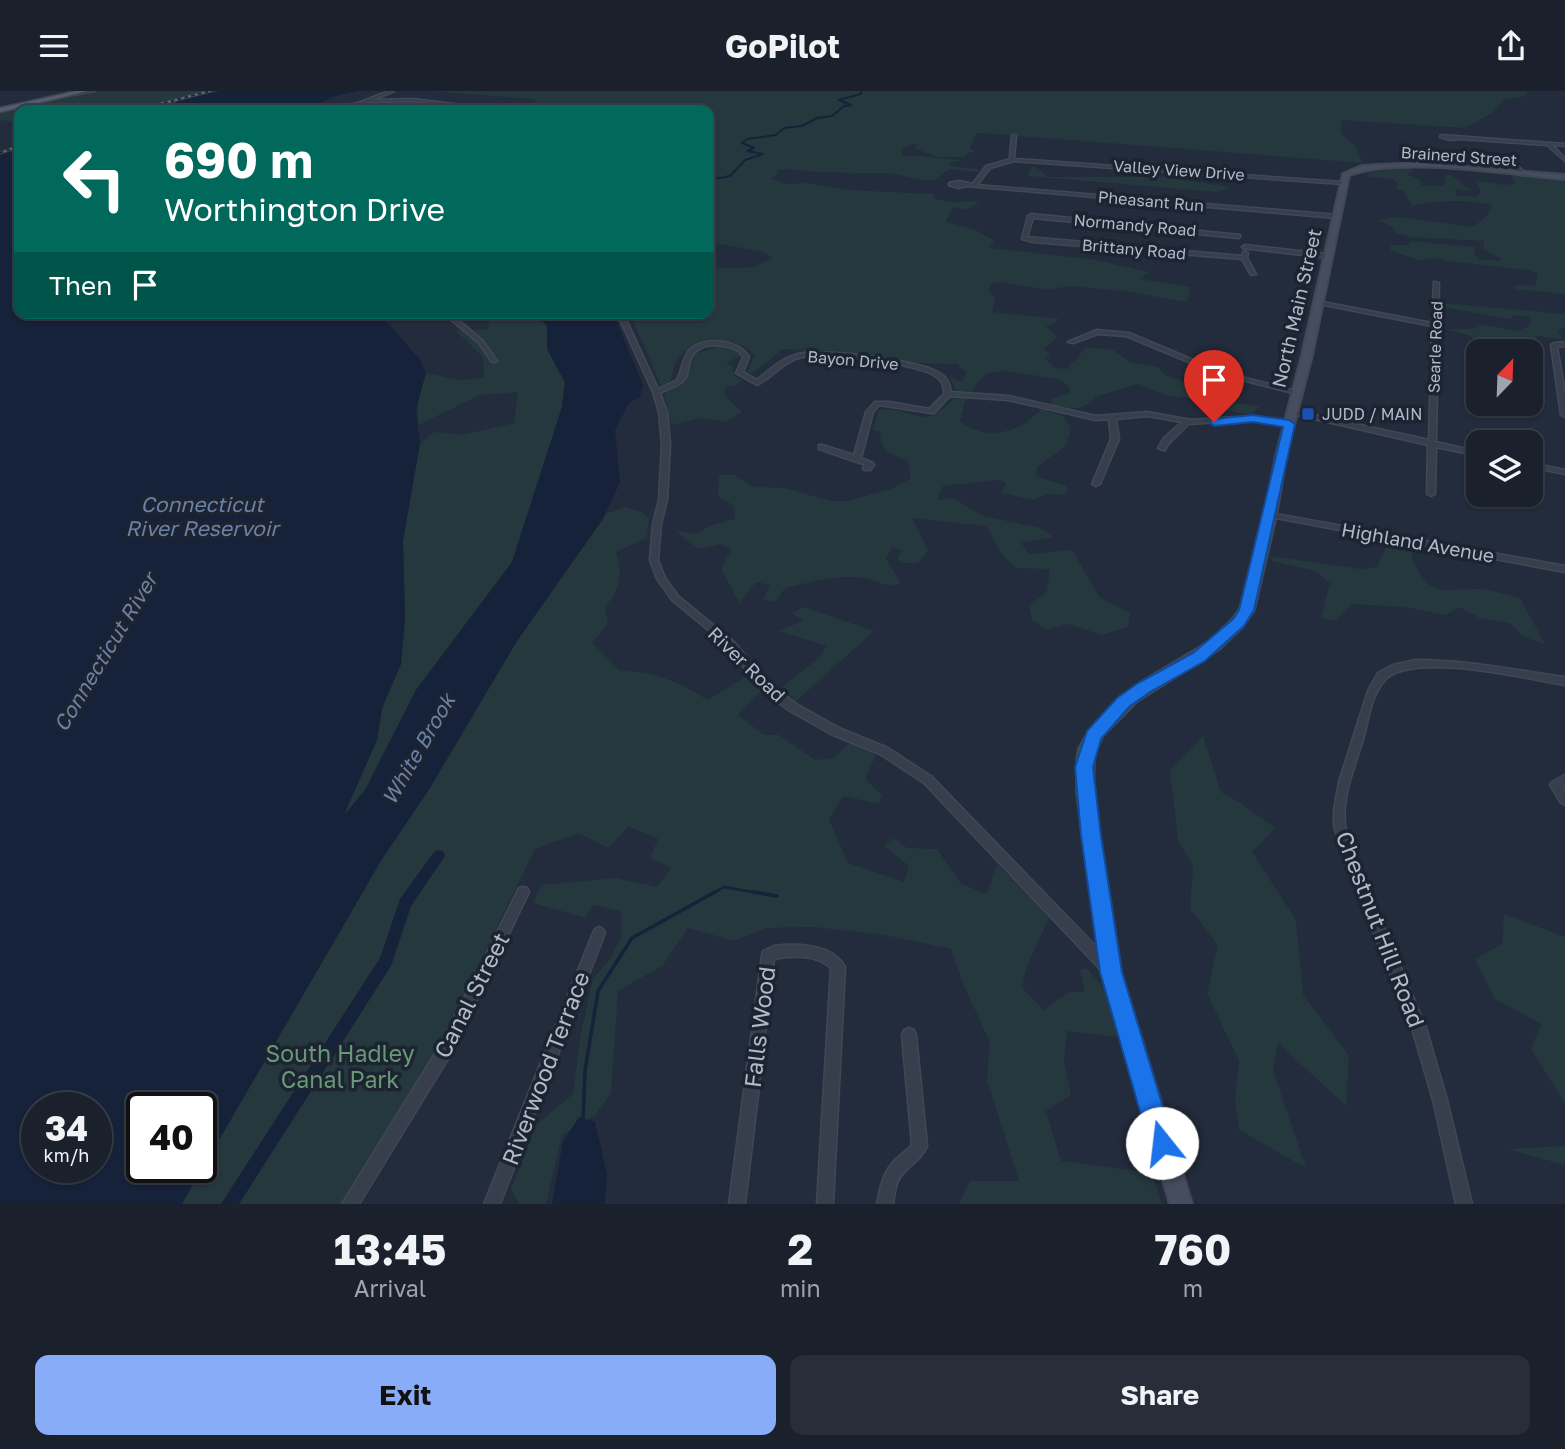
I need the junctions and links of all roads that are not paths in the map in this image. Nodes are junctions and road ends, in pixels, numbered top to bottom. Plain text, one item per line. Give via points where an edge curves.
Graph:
1 (85, 91) edge
2 (93, 91) edge
3 (392, 91) edge
4 (76, 92) edge
5 (370, 100) junction
6 (18, 105) edge
7 (346, 105) edge
8 (458, 105) edge
9 (1014, 136) dead end
10 (1458, 138) dead end
11 (1548, 144) junction
12 (1565, 145) edge
13 (1014, 160) junction
14 (1565, 160) edge
15 (1511, 162) dead end
16 (1523, 174) junction
17 (1348, 176) junction
18 (1565, 177) edge
19 (967, 185) dead end
20 (975, 185) junction
21 (1336, 216) junction
22 (1241, 226) dead end
23 (1238, 236) junction
24 (1024, 238) joint
25 (1245, 247) junction
26 (1328, 255) junction
27 (1244, 258) junction
28 (1253, 274) dead end
29 (1436, 283) dead end
30 (1317, 303) junction
31 (453, 319) edge
32 (623, 319) edge
33 (1434, 325) junction
34 (1072, 342) dead end
35 (1565, 344) edge
36 (494, 362) dead end
37 (656, 392) junction
38 (1297, 392) junction
39 (948, 394) junction
40 (1565, 415) edge
41 (1112, 418) junction
42 (1291, 418) junction
43 (1186, 421) junction
44 (1433, 443) junction
45 (822, 447) dead end
46 (1162, 448) dead end
47 (1466, 451) edge
48 (858, 458) junction
49 (1543, 467) edge
50 (867, 468) dead end
51 (1565, 472) edge
52 (1096, 484) dead end
53 (1431, 494) dead end
54 (1270, 515) junction
55 (1565, 569) edge
56 (1565, 681) edge
57 (1565, 779) edge
58 (1565, 800) edge
59 (523, 892) dead end
60 (599, 933) dead end
61 (1111, 972) junction
62 (909, 1035) dead end
63 (350, 1204) edge
64 (492, 1204) edge
65 (737, 1204) edge
66 (825, 1204) edge
67 (885, 1204) edge
68 (1181, 1204) edge
69 (1464, 1204) edge

1 - 4 main road
2 - 4 street
3 - 5 street
4 - 6 main road
5 - 7 street
5 - 8 street
9 - 13 street
10 - 11 street
11 - 12 street
11 - 14 street
13 - 17 street, Valley View Drive
13 - 20 street via 988,167
15 - 16 street
16 - 17 street, Brainerd Street via 1371,166
16 - 18 street, Brainerd Street
17 - 21 street, North Main Street
19 - 20 street, Pheasant Run
20 - 21 street, Pheasant Run
21 - 26 street, North Main Street
22 - 23 street
23 - 24 street, Normandy Road via 1031,216
23 - 25 street
24 - 27 street, Brittany Road
25 - 26 street
25 - 27 street
26 - 30 street, North Main Street
27 - 28 street
29 - 33 street, Searle Road
30 - 33 street
30 - 38 street, North Main Street
31 - 36 street via 481,342
32 - 37 street, River Road
33 - 44 street, Searle Road
34 - 38 street via 1097,331 1127,334 1220,373
35 - 40 street via 1555,343
37 - 39 street, Bayon Drive via 682,379 694,350 719,344 744,351 739,373 757,383 787,360 811,353 928,370 947,384
37 - 61 street, River Road via 666,444 654,560 675,597 731,644 764,686 794,708 884,751 928,780
38 - 42 street, North Main Street
39 - 41 street via 1004,397 1070,414
39 - 48 street, Bayon Drive via 931,411 877,403 870,412
41 - 43 street via 1147,414
41 - 52 street via 1115,439
42 - 43 street
42 - 44 street
42 - 54 street, North Main Street
43 - 46 street
44 - 47 street
44 - 53 street, Searle Road
45 - 48 street
48 - 50 street via 869,463
49 - 51 street
54 - 55 street, Highland Avenue
54 - 61 street, North Main Street via 1253,589 1239,623 1199,657 1123,703 1093,736 1087,751 1085,792
56 - 69 street, Chestnut Hill Road via 1426,662 1384,674 1351,759 1340,810 1341,833 1350,860 1419,1028
57 - 58 street via 1556,785
59 - 63 street, Canal Street via 446,1049
60 - 64 street, Riverwood Terrace
61 - 68 street, North Main Street
62 - 67 street via 920,1146 889,1178
65 - 66 street, Falls Wood via 765,972 768,955 781,949 837,961

